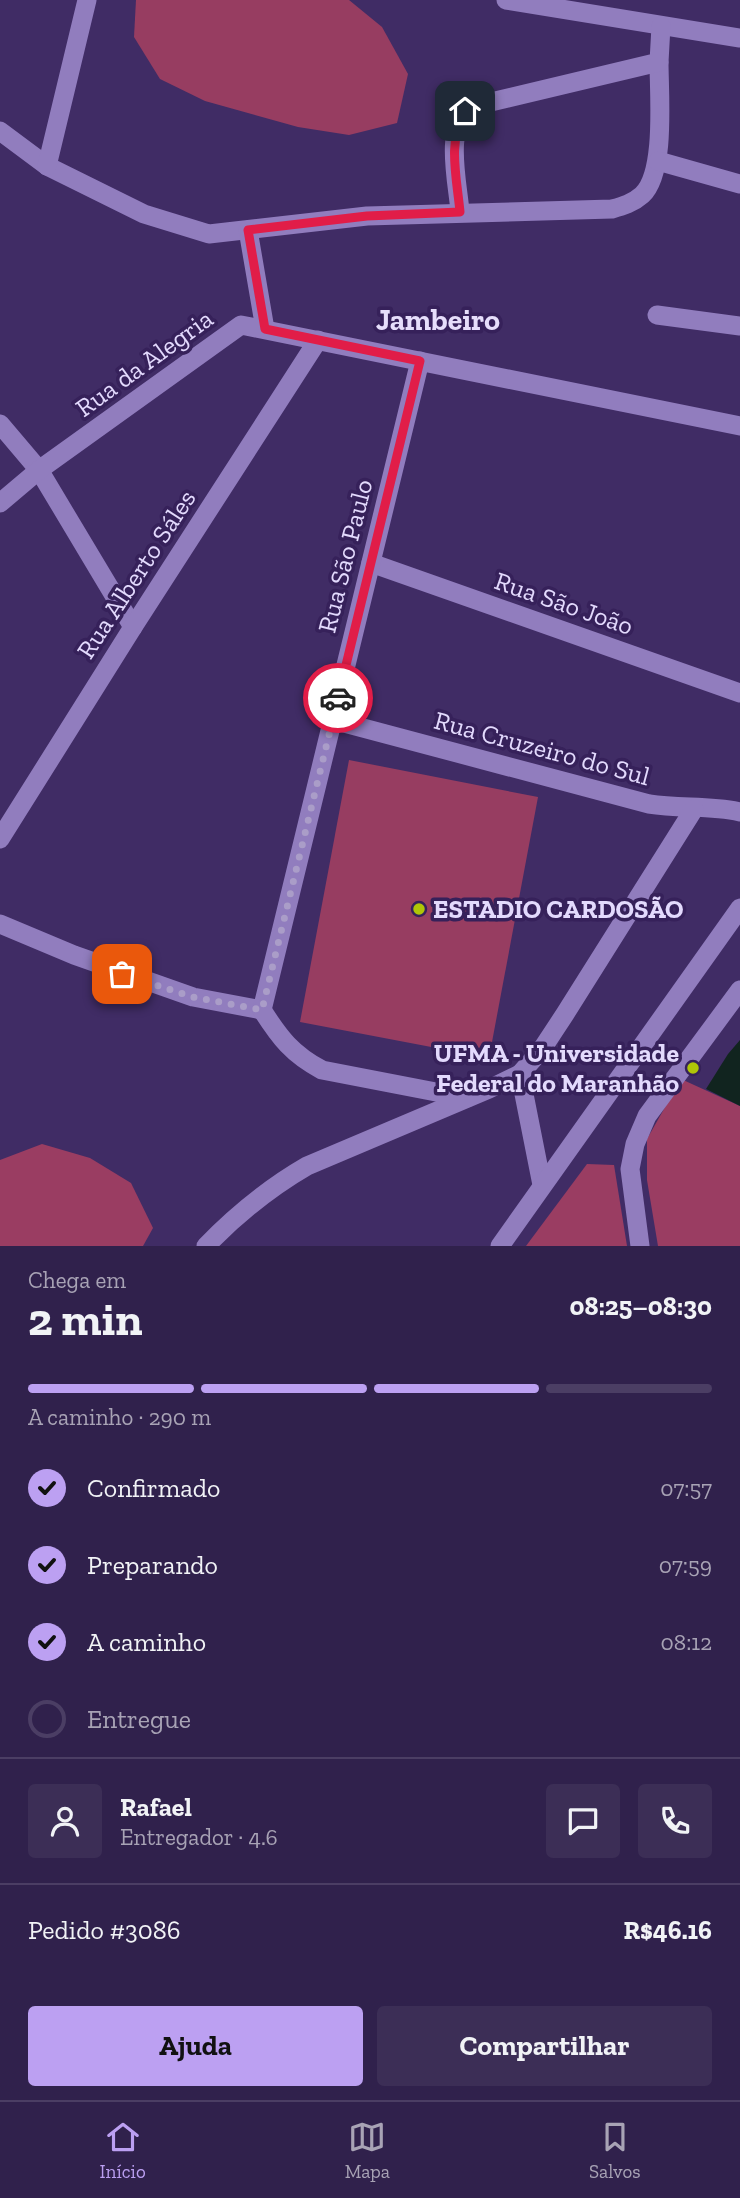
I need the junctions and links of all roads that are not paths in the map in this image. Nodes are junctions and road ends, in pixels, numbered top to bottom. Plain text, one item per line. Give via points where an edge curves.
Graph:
1 (87, 0) edge
2 (506, 0) edge
3 (661, 26) junction
4 (740, 38) edge
5 (659, 62) junction
6 (0, 131) edge
7 (658, 161) junction
8 (47, 166) junction
9 (740, 184) edge
10 (460, 212) junction
11 (248, 230) junction
12 (657, 315) dead end
13 (740, 326) edge
14 (265, 329) junction
15 (318, 340) junction
16 (420, 361) junction
17 (0, 424) edge
18 (740, 426) edge
19 (39, 470) junction
20 (0, 503) edge
21 (371, 563) junction
22 (133, 627) junction
23 (740, 693) edge
24 (333, 720) junction
25 (694, 808) junction
26 (740, 812) edge
27 (0, 839) edge
28 (740, 908) edge
29 (0, 924) edge
30 (740, 990) edge
31 (262, 1010) junction
32 (520, 1074) junction
33 (467, 1098) junction
34 (542, 1185) junction
35 (206, 1246) edge
36 (500, 1246) edge
37 (640, 1246) edge

1 - 8 street
2 - 3 street
3 - 4 street
3 - 5 street
5 - 7 street
5 - 10 street via 465,111 454,138
6 - 8 street
7 - 9 street
7 - 10 street via 642,195 612,209
8 - 11 street via 144,215 209,234
10 - 11 street via 367,216
11 - 14 street
12 - 13 street
14 - 15 street, Rua da Alegria
14 - 19 street, Rua da Alegria via 241,325
15 - 16 street, Rua da Alegria
15 - 22 street, Rua Alberto Sáles
16 - 18 street, Rua da Alegria
16 - 21 street, Rua São Paulo
17 - 19 street
19 - 20 street, Rua da Alegria
19 - 22 street
21 - 23 street, Rua São João
21 - 24 street, Rua São Paulo
22 - 27 street, Rua Alberto Sáles
24 - 25 street, Rua Cruzeiro do Sul via 649,804
24 - 31 street, Rua São Paulo
25 - 26 street, Rua Cruzeiro do Sul
25 - 32 street via 560,1023
28 - 34 street
29 - 31 street via 193,997
30 - 37 street via 647,1116 635,1144 630,1169
31 - 33 street via 289,1049 322,1070
32 - 33 street
32 - 34 street
33 - 35 street via 307,1166 250,1204
34 - 36 street

